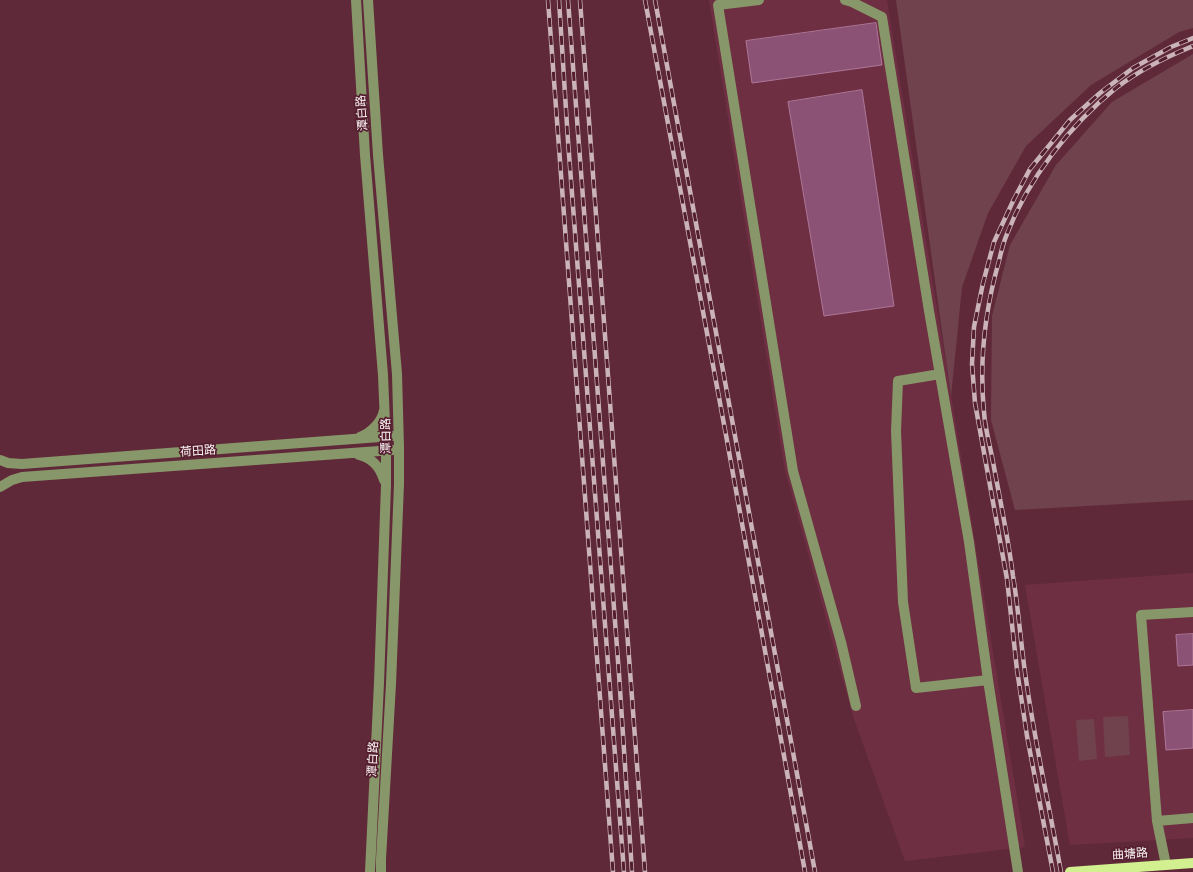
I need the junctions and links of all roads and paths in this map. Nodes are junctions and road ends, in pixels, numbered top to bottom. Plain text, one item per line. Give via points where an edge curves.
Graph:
1 (356, 0) edge
2 (368, 0) edge
3 (759, 0) edge
4 (845, 0) edge
5 (940, 374) junction
6 (385, 402) junction
7 (399, 436) junction
8 (386, 437) junction
9 (353, 439) junction
10 (399, 450) junction
11 (386, 451) junction
12 (349, 454) junction
13 (0, 460) edge
14 (0, 487) edge
15 (386, 487) junction
16 (1193, 612) edge
17 (988, 680) junction
18 (856, 706) dead end
19 (1193, 818) edge
20 (1156, 821) junction
21 (1193, 863) edge
22 (1166, 865) junction
23 (370, 872) edge
24 (381, 872) edge
25 (1018, 872) edge
26 (1070, 872) edge

1 - 6 street, 潭白路 via 365,155
2 - 7 street, 潭白路 via 378,155 397,374
3 - 18 street via 718,5 793,471 841,642
4 - 5 street via 882,17
5 - 17 street via 969,542
5 - 17 street via 898,381 896,431 903,602 916,688
6 - 8 street, 潭白路
6 - 9 street via 384,413 376,425 363,436
7 - 8 street, 荷田路
7 - 10 street, 潭白路
8 - 9 street, 荷田路
8 - 11 street, 潭白路
9 - 13 street, 荷田路 via 22,464
10 - 11 street, 荷田路
10 - 24 street, 潭白路
11 - 12 street, 荷田路
11 - 15 street, 潭白路
12 - 14 street, 荷田路 via 22,477
12 - 15 street via 363,456 375,463
15 - 23 street, 潭白路
16 - 20 street via 1141,615
17 - 25 street
19 - 20 street
20 - 22 street
21 - 22 main road, 曲塘路
22 - 26 main road, 曲塘路

